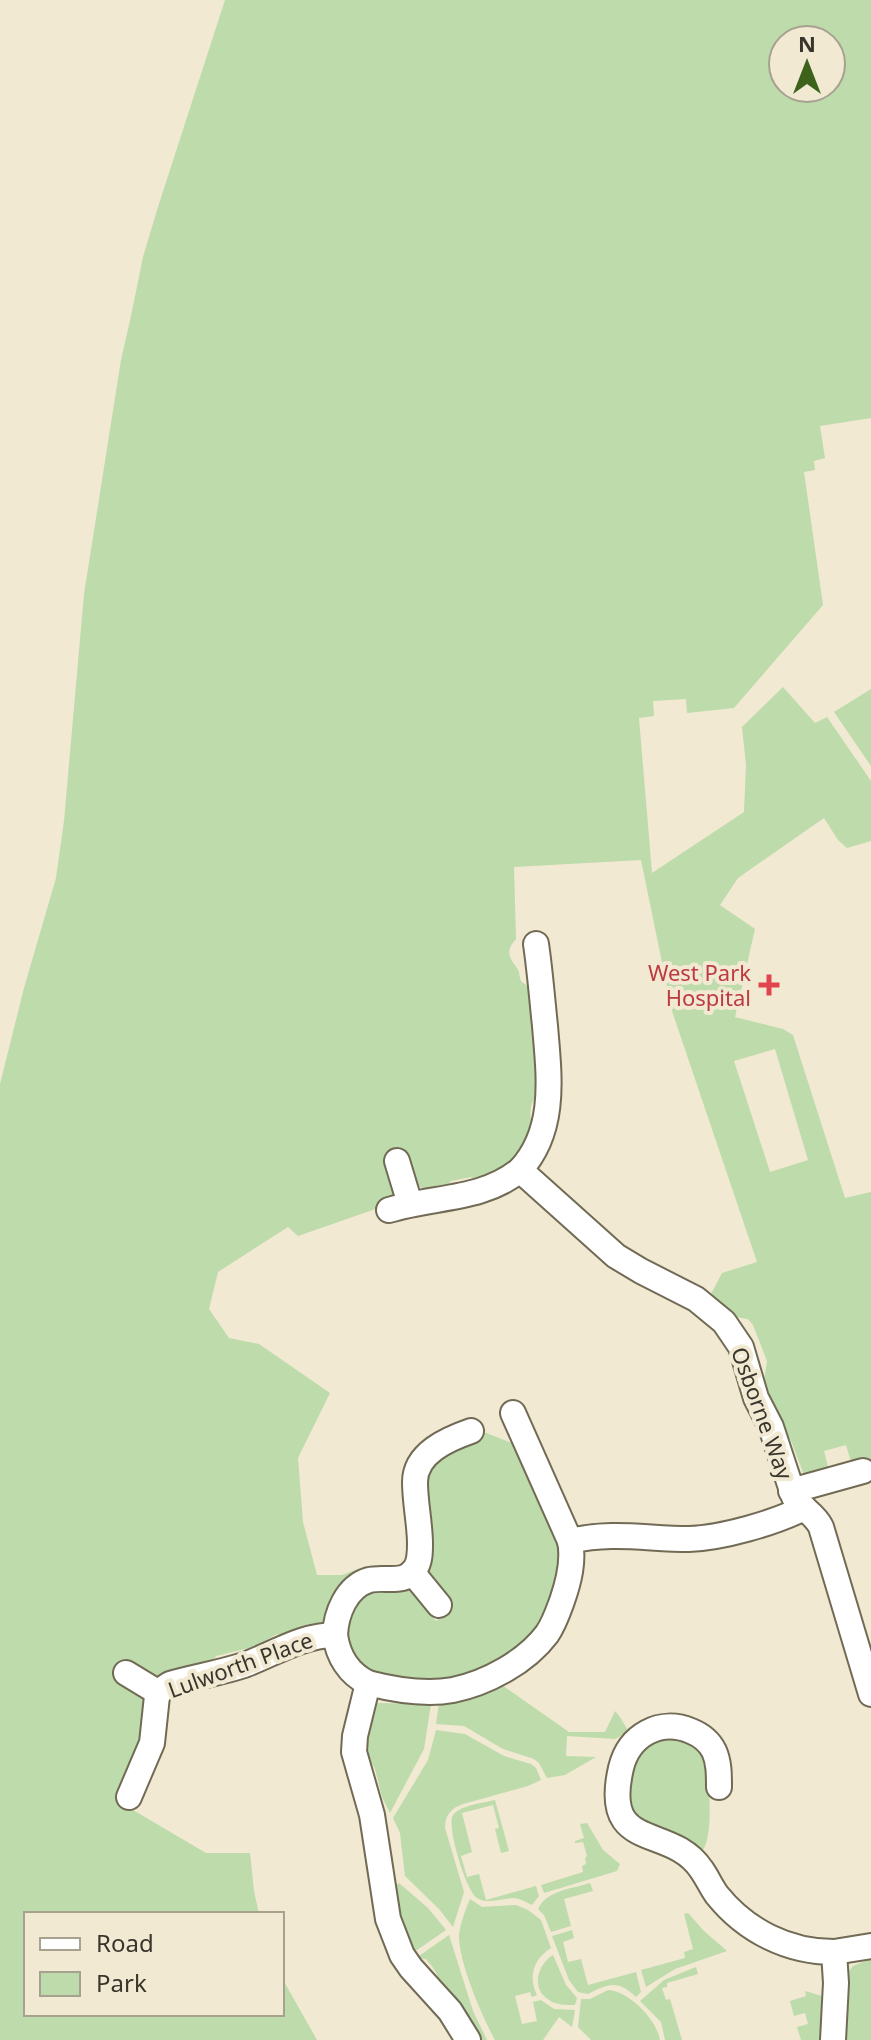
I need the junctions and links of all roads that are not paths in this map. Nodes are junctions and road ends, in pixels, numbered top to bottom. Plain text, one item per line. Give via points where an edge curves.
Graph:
1 (536, 944) dead end
2 (397, 1161) dead end
3 (520, 1170) junction
4 (513, 1413) dead end
5 (471, 1431) dead end
6 (863, 1471) dead end
7 (798, 1500) junction
8 (570, 1541) junction
9 (412, 1572) junction
10 (439, 1605) dead end
11 (335, 1635) junction
12 (126, 1673) dead end
13 (368, 1683) junction
14 (159, 1693) junction
15 (871, 1694) edge
16 (719, 1787) dead end
17 (129, 1797) dead end
18 (871, 1946) edge
19 (834, 1952) junction
20 (468, 2040) edge
21 (833, 2040) edge

1 - 3 street via 550,1090 538,1141
2 - 3 street via 399,1207 468,1195
3 - 7 street, Osborne Way via 616,1256 696,1299 724,1322 741,1347
4 - 8 street
5 - 9 street via 445,1440 418,1467 420,1549
6 - 7 street
7 - 8 street via 781,1518 702,1538 617,1535
7 - 15 street, Osborne Way via 821,1527
8 - 13 street via 570,1573 553,1622 539,1643 514,1664 447,1690
9 - 10 street
9 - 11 street, Lulworth Place via 358,1586 341,1608
11 - 13 street, Lulworth Place via 345,1664
11 - 14 street, Lulworth Place via 302,1640 239,1666 170,1684
12 - 14 street
13 - 20 street via 354,1752 372,1815 390,1929 406,1961
14 - 17 street, Lulworth Place via 150,1750
16 - 19 street via 717,1760 706,1740 683,1728 660,1727 628,1750 620,1772 619,1802 629,1827 691,1857 748,1926 790,1945
18 - 19 street
19 - 21 street

